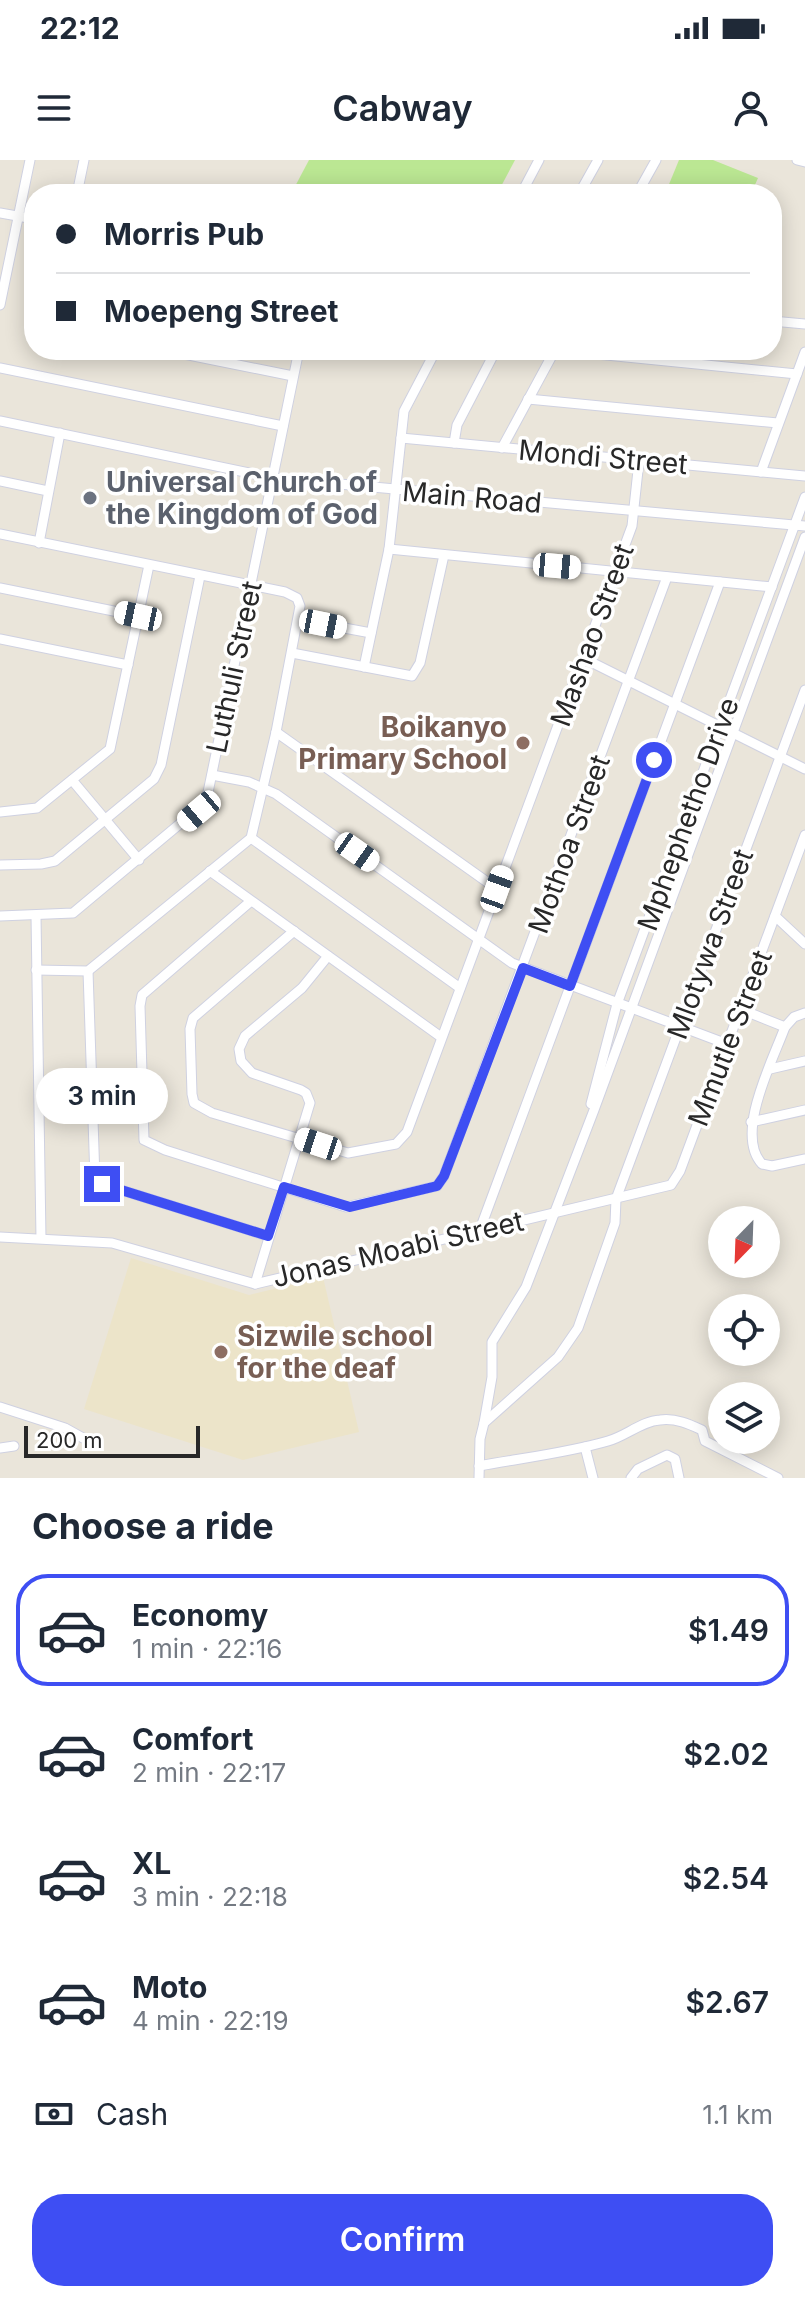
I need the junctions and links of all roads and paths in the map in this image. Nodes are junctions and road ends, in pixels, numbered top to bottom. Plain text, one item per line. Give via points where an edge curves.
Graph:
1 (30, 160) edge
2 (84, 160) edge
3 (539, 160) edge
4 (598, 160) edge
5 (656, 160) edge
6 (797, 160) edge
7 (805, 162) edge
8 (25, 184) edge
9 (79, 184) edge
10 (526, 184) edge
11 (585, 184) edge
12 (643, 184) edge
13 (24, 191) edge
14 (0, 213) edge
15 (19, 217) junction
16 (24, 218) edge
17 (0, 305) edge
18 (782, 322) edge
19 (805, 324) edge
20 (805, 352) edge
21 (214, 360) edge
22 (297, 360) edge
23 (431, 360) edge
24 (491, 360) edge
25 (550, 360) edge
26 (656, 360) edge
27 (0, 368) edge
28 (797, 374) junction
29 (293, 376) junction
30 (528, 399) junction
31 (0, 421) edge
32 (778, 423) junction
33 (283, 426) junction
34 (60, 433) junction
35 (401, 438) junction
36 (454, 443) junction
37 (502, 448) junction
38 (639, 461) junction
39 (761, 472) junction
40 (805, 476) edge
41 (273, 478) junction
42 (0, 481) edge
43 (397, 490) junction
44 (48, 491) junction
45 (805, 497) edge
46 (633, 512) junction
47 (800, 526) edge
48 (0, 534) edge
49 (805, 537) edge
50 (39, 543) junction
51 (389, 549) junction
52 (444, 555) junction
53 (149, 565) junction
54 (614, 571) junction
55 (200, 576) junction
56 (667, 577) junction
57 (720, 582) junction
58 (251, 585) junction
59 (772, 587) junction
60 (0, 588) edge
61 (138, 616) junction
62 (323, 624) dead end
63 (371, 633) junction
64 (0, 639) edge
65 (292, 653) junction
66 (583, 658) junction
67 (128, 665) junction
68 (364, 667) junction
69 (630, 680) junction
70 (805, 690) edge
71 (675, 704) junction
72 (721, 725) junction
73 (733, 731) junction
74 (276, 732) junction
75 (780, 757) junction
76 (805, 769) edge
77 (212, 775) junction
78 (72, 780) junction
79 (264, 787) junction
80 (0, 812) edge
81 (106, 820) junction
82 (805, 835) edge
83 (251, 838) junction
84 (139, 860) junction
85 (0, 865) edge
86 (210, 871) junction
87 (497, 889) junction
88 (251, 901) junction
89 (0, 916) edge
90 (36, 916) junction
91 (775, 916) junction
92 (294, 931) junction
93 (479, 940) junction
94 (805, 944) edge
95 (328, 956) junction
96 (523, 968) junction
97 (36, 970) junction
98 (88, 971) junction
99 (570, 986) junction
100 (460, 988) junction
101 (617, 1004) junction
102 (630, 1008) junction
103 (740, 1009) junction
104 (805, 1013) edge
105 (680, 1026) junction
106 (785, 1027) junction
107 (441, 1037) junction
108 (727, 1044) junction
109 (805, 1061) edge
110 (770, 1069) junction
111 (805, 1110) edge
112 (751, 1122) junction
113 (584, 1134) junction
114 (299, 1138) junction
115 (805, 1159) edge
116 (284, 1187) junction
117 (616, 1199) junction
118 (555, 1211) junction
119 (479, 1232) junction
120 (268, 1236) junction
121 (0, 1237) edge
122 (41, 1238) junction
123 (255, 1284) junction
124 (0, 1407) edge
125 (484, 1423) junction
126 (83, 1438) dead end
127 (14, 1446) dead end
128 (585, 1447) junction
129 (0, 1448) edge
130 (479, 1466) junction
131 (479, 1478) edge
132 (593, 1478) edge
133 (631, 1478) edge
134 (679, 1478) edge
135 (778, 1478) edge

1 - 8 street
2 - 9 street
3 - 10 street
4 - 11 street
5 - 12 street
6 - 7 street
13 - 15 street
14 - 15 street
15 - 16 street
15 - 17 street
18 - 19 street
20 - 28 street
21 - 29 street
22 - 29 street, Luthuli Street
23 - 35 street via 406,405
24 - 36 street via 457,425
25 - 30 street
26 - 28 street
27 - 33 street
28 - 32 street
29 - 33 street, Luthuli Street
30 - 32 street
30 - 37 street
31 - 34 street, Main Road
32 - 39 street
33 - 41 street, Luthuli Street
34 - 41 street, Main Road
34 - 44 street
35 - 36 street, Mondi Street
35 - 43 street
36 - 37 street, Mondi Street
37 - 38 street, Mondi Street
38 - 39 street, Mondi Street
38 - 46 street, Mashao Street
39 - 40 street, Mondi Street
41 - 43 street, Main Road
41 - 58 street, Luthuli Street
42 - 44 street
43 - 46 street, Main Road
43 - 51 street
44 - 50 street
45 - 47 street, Mphephetho Drive
46 - 47 street, Main Road
46 - 54 street, Mashao Street
47 - 59 street, Mphephetho Drive
48 - 50 street
49 - 73 street, Mphephetho Drive
50 - 53 street
51 - 52 street
51 - 63 street
52 - 54 street
52 - 68 street via 418,671 409,676
53 - 55 street
53 - 61 street
54 - 56 street
54 - 66 street, Mashao Street
55 - 58 street
55 - 81 street via 158,772
56 - 57 street
56 - 69 street, Mothoa Street
57 - 59 street
57 - 71 street
58 - 65 street via 294,595 300,606
58 - 77 street, Luthuli Street
59 - 72 street, Mphephetho Drive
60 - 61 street
61 - 67 street
62 - 63 street
63 - 68 street
64 - 67 street
65 - 68 street
65 - 74 street
66 - 69 street
66 - 87 street, Mashao Street
67 - 78 street via 110,749
69 - 71 street
69 - 96 street, Mothoa Street
70 - 75 street, Mlotywa Street
71 - 72 street
71 - 99 street
72 - 73 street
72 - 101 street, Mphephetho Drive
73 - 75 street
73 - 102 street, Mphephetho Drive
74 - 79 street
74 - 87 street
75 - 76 street
75 - 105 street, Mlotywa Street
77 - 79 street
77 - 84 street, Luthuli Street via 203,807
78 - 80 street via 37,808
78 - 81 street
79 - 83 street
79 - 93 street
81 - 84 street
81 - 85 street via 55,861
82 - 91 street, Mmutle Street
83 - 86 street
83 - 100 street
84 - 90 street, Luthuli Street via 73,913
86 - 88 street
86 - 98 street
87 - 93 street, Mashao Street
88 - 92 street
88 - 116 street via 142,995 142,1134 153,1146
89 - 90 street, Luthuli Street
90 - 97 street
91 - 94 street
91 - 103 street, Mmutle Street
92 - 95 street
92 - 114 street via 196,1014 190,1042 197,1106
93 - 96 street
93 - 100 street, Mashao Street
95 - 107 street
95 - 114 street via 302,988 245,1036 239,1049 252,1073 306,1093 310,1103
96 - 99 street
96 - 116 street, Mothoa Street via 440,1183 350,1207
97 - 98 street
97 - 122 street
98 - 120 street via 95,1179
99 - 101 street
99 - 119 street
100 - 107 street, Mashao Street
101 - 102 street
101 - 113 street, Mphephetho Drive
102 - 105 street
102 - 113 street, Mphephetho Drive
103 - 106 street
103 - 108 street, Mmutle Street
104 - 106 street
105 - 108 street
105 - 117 street, Mlotywa Street
106 - 110 street
107 - 114 street, Mashao Street via 400,1142 352,1154
108 - 117 street, Mmutle Street via 675,1182
109 - 110 street
110 - 112 street
111 - 112 street
112 - 115 street via 751,1138 762,1164
113 - 118 street, Mphephetho Drive
114 - 116 street
116 - 120 street
117 - 118 street, Jonas Moabi Street
117 - 125 street, Mlotywa Street via 615,1223 574,1334 558,1357
118 - 119 street, Jonas Moabi Street
118 - 125 street, Mphephetho Drive via 519,1302 494,1337
119 - 123 street, Jonas Moabi Street
120 - 123 street
121 - 122 street, Jonas Moabi Street
122 - 123 street, Jonas Moabi Street via 112,1243
124 - 126 street
125 - 130 street, Mphephetho Drive
127 - 129 street
128 - 130 street
128 - 132 street
128 - 135 street via 652,1421 674,1420 702,1430 705,1441
130 - 131 street, Mphephetho Drive
133 - 134 street via 667,1455 675,1459

